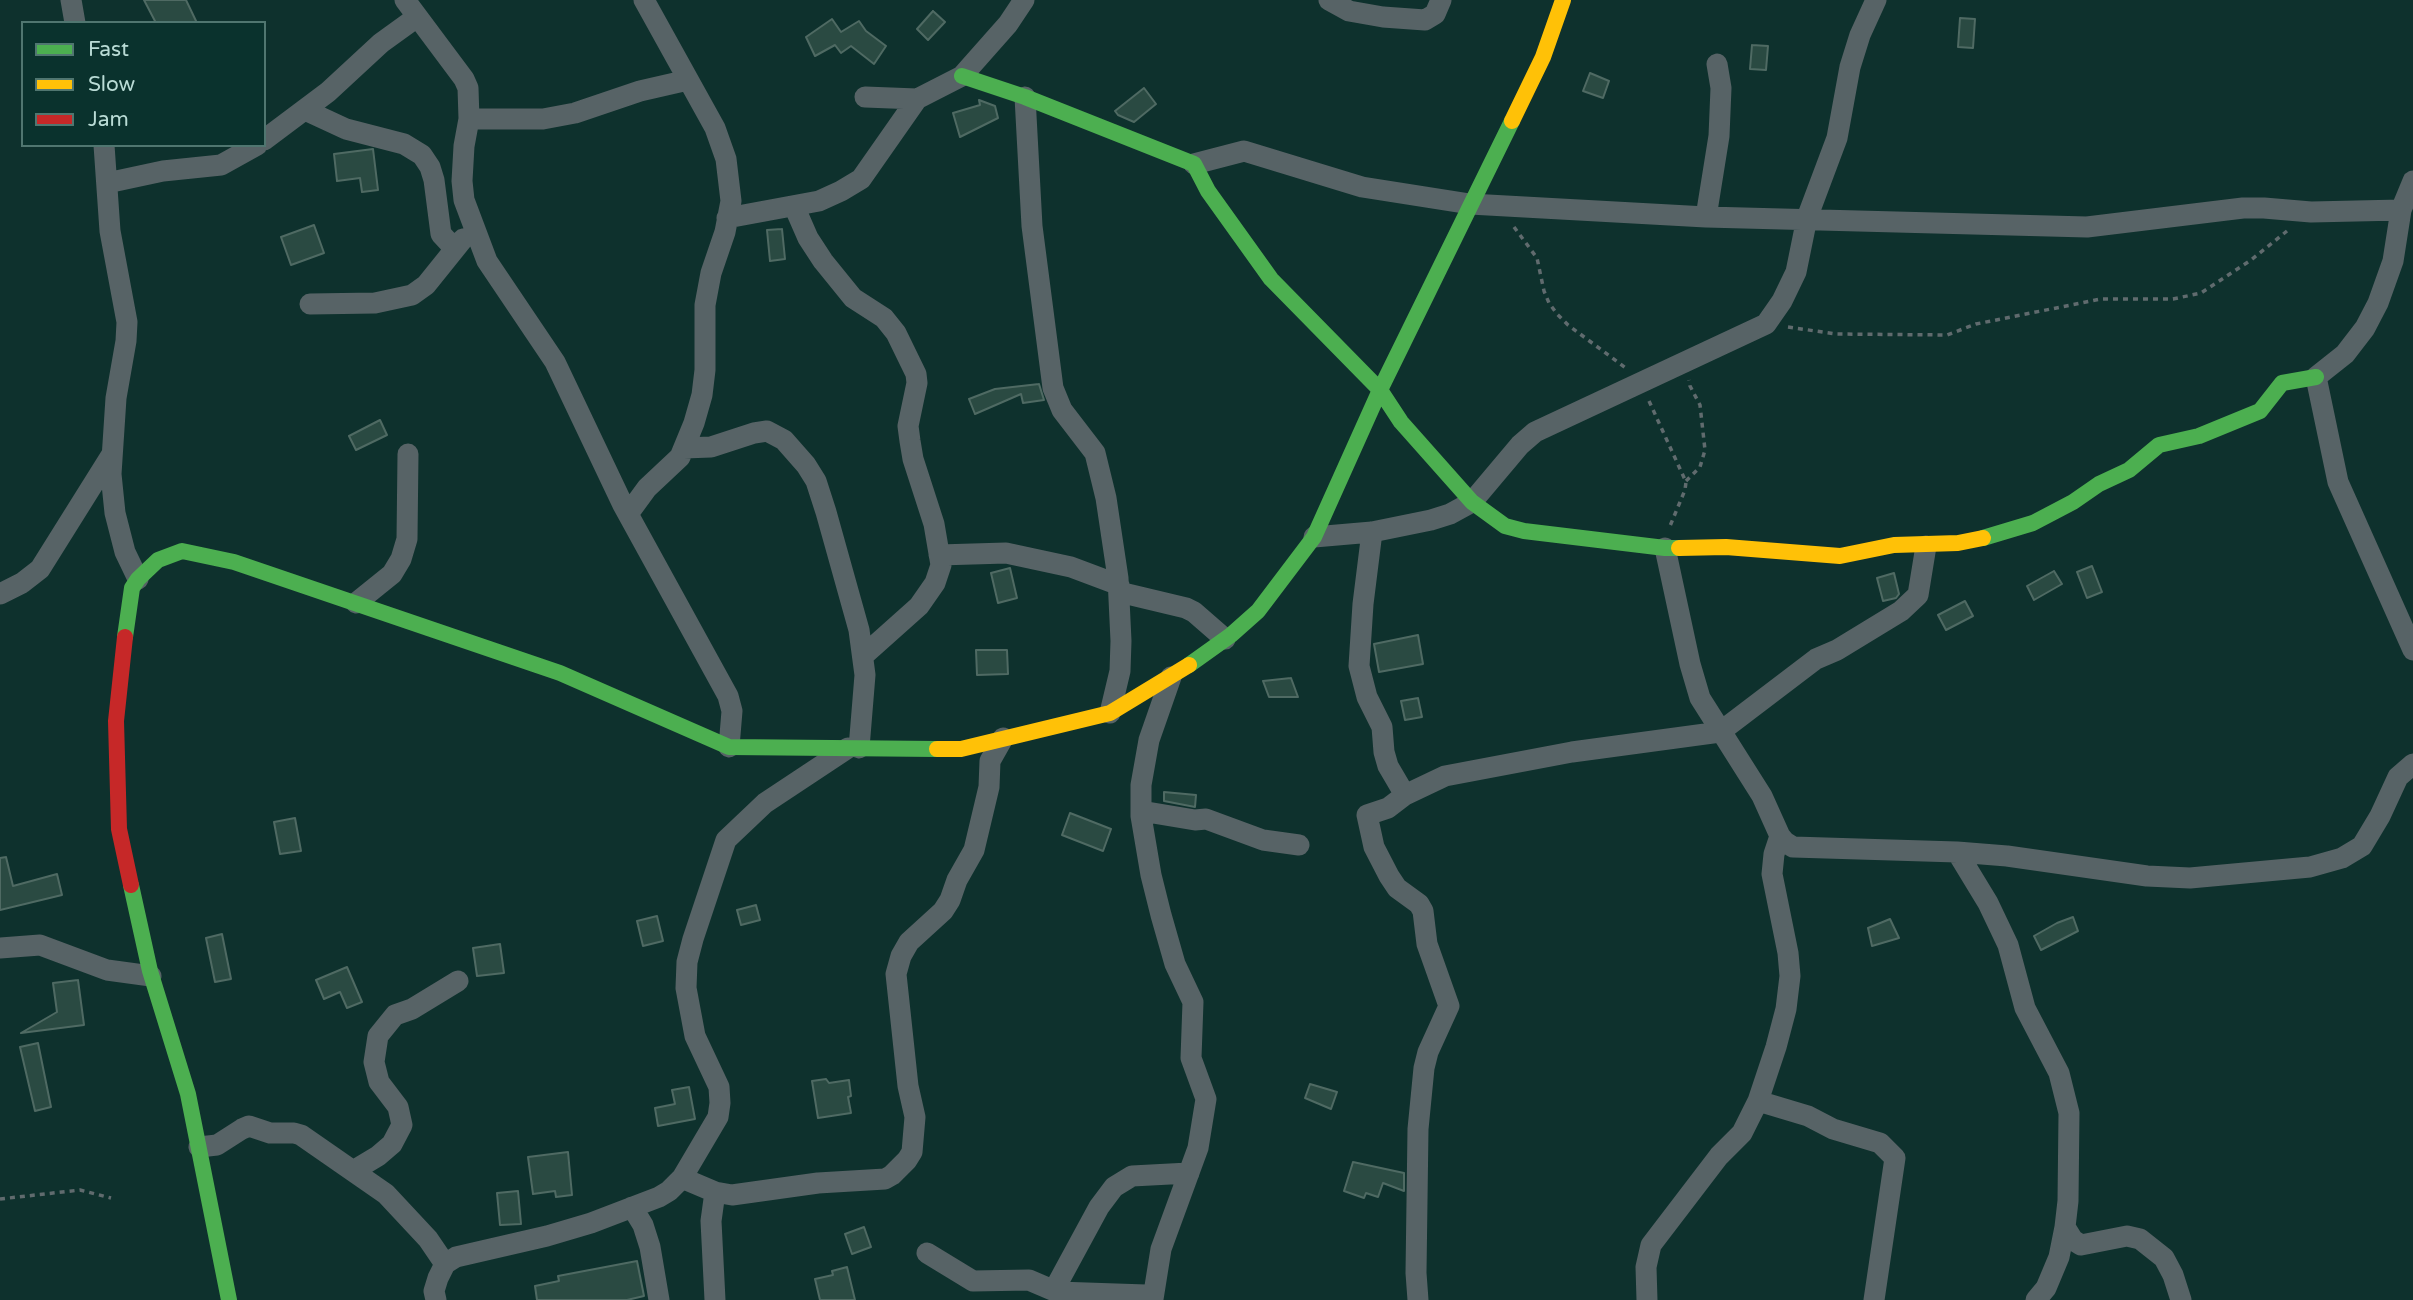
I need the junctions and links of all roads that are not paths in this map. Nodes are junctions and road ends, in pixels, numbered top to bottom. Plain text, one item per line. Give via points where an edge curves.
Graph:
1 (71, 0) edge
2 (644, 0) edge
3 (1024, 0) edge
4 (1329, 0) edge
5 (1441, 0) edge
6 (1563, 0) edge
7 (1876, 0) edge
8 (411, 9) edge
9 (75, 21) edge
10 (1717, 64) dead end
11 (962, 76) junction
12 (688, 80) junction
13 (865, 97) dead end
14 (1025, 97) junction
15 (917, 99) junction
16 (305, 110) junction
17 (469, 119) junction
18 (266, 139) edge
19 (104, 147) edge
20 (253, 147) edge
21 (1194, 164) junction
22 (2413, 181) edge
23 (107, 183) junction
24 (1470, 204) junction
25 (794, 206) junction
26 (1706, 217) junction
27 (727, 218) junction
28 (1807, 218) junction
29 (2404, 226) edge
30 (473, 227) junction
31 (454, 248) junction
32 (310, 304) dead end
33 (2316, 377) junction
34 (1380, 390) junction
35 (684, 449) junction
36 (113, 452) junction
37 (408, 454) dead end
38 (1472, 502) junction
39 (628, 514) junction
40 (1372, 532) junction
41 (1314, 537) junction
42 (1926, 545) junction
43 (1661, 548) junction
44 (939, 555) junction
45 (138, 579) junction
46 (1119, 589) junction
47 (0, 594) edge
48 (356, 603) junction
49 (1225, 639) junction
50 (2413, 650) edge
51 (863, 656) junction
52 (1171, 677) junction
53 (1110, 713) junction
54 (1720, 732) junction
55 (1003, 738) junction
56 (729, 747) junction
57 (854, 748) junction
58 (2413, 764) edge
59 (1405, 795) junction
60 (1141, 811) junction
61 (1780, 836) junction
62 (1299, 845) dead end
63 (1957, 852) junction
64 (0, 948) edge
65 (152, 976) junction
66 (458, 981) dead end
67 (1758, 1101) junction
68 (199, 1147) junction
69 (353, 1171) junction
70 (1189, 1172) junction
71 (682, 1178) junction
72 (715, 1192) junction
73 (632, 1207) junction
74 (2065, 1227) junction
75 (928, 1253) dead end
76 (445, 1264) junction
77 (1056, 1294) edge
78 (229, 1300) edge
79 (436, 1300) edge
80 (659, 1300) edge
81 (715, 1300) edge
82 (1153, 1300) edge
83 (1418, 1300) edge
84 (1647, 1300) edge
85 (1874, 1300) edge
86 (2036, 1300) edge
87 (2181, 1300) edge

1 - 9 street
2 - 12 street
3 - 11 street
4 - 5 street via 1349,11 1425,20
6 - 24 street via 1543,57
7 - 28 street via 1860,35 1836,138
8 - 16 street
8 - 17 street via 464,79
10 - 26 street via 1719,136
11 - 14 street
11 - 15 street
12 - 17 street via 562,116
12 - 27 street via 715,128 726,159 731,201
13 - 15 street
14 - 21 street
14 - 46 street via 1032,226 1053,388 1062,410 1095,453
15 - 25 street via 861,179 819,201
16 - 18 street
16 - 31 street via 346,129 404,144 422,155 434,180 441,234
17 - 30 street via 462,181
19 - 23 street
20 - 23 street via 221,165
21 - 24 street via 1244,151 1362,187
21 - 34 street via 1271,279
22 - 29 street
23 - 36 street via 110,231 127,321
24 - 26 street
24 - 34 street
25 - 27 street
25 - 44 street via 808,237 841,286 884,318 913,364 917,383 908,426 910,441
26 - 28 street
27 - 35 street via 705,305 702,395
28 - 29 street via 2087,227 2264,208
28 - 38 street via 1790,289 1766,324 1535,432
29 - 33 street via 2365,328 2345,354
30 - 31 street
30 - 39 street via 487,261 555,362
31 - 32 street via 426,285 412,295 375,303
33 - 42 street via 2282,383 2260,411 2233,423 2159,445 2129,470 2033,523 1990,537
33 - 50 street via 2338,482
34 - 38 street via 1401,422
34 - 41 street
35 - 39 street
35 - 51 street via 710,447 767,431 799,455 816,481 826,512
36 - 45 street via 115,513
36 - 47 street via 40,569
37 - 48 street via 407,539 401,559 393,574
38 - 40 street via 1432,520
38 - 43 street via 1505,526 1524,531
39 - 56 street via 728,696 732,711
40 - 41 street
40 - 59 street via 1359,666 1382,727 1388,766
41 - 49 street via 1258,611
42 - 43 street via 1894,545 1840,556 1726,547
42 - 54 street via 1918,595 1901,611 1816,659
43 - 54 street via 1700,698
44 - 46 street via 1006,553 1071,567
44 - 51 street via 935,583 919,606
45 - 48 street via 158,560 183,551 234,562
45 - 65 street via 132,588 116,721 119,829
46 - 49 street via 1186,608
46 - 53 street via 1120,671
48 - 56 street via 560,673
49 - 52 street
51 - 57 street via 865,675
52 - 53 street
52 - 60 street via 1149,740
53 - 55 street
54 - 59 street via 1517,761 1445,776
54 - 61 street via 1762,796
55 - 57 street via 961,749
55 - 72 street via 990,761 989,787 974,850 950,900 909,942 896,974 915,1117 912,1152 885,1179 732,1195
56 - 57 street
57 - 71 street via 765,803 726,840 693,939 686,988 695,1036 719,1087 720,1103 718,1117
58 - 63 street via 2398,777 2362,846 2342,858 2310,867 2190,878
59 - 83 street via 1367,818 1374,847 1392,883 1423,911 1427,944 1449,1006 1428,1052 1418,1129
60 - 62 street via 1206,819 1263,839
60 - 70 street via 1161,915 1175,964 1193,1002 1191,1058 1206,1098
61 - 63 street via 1793,847
61 - 67 street via 1772,874 1790,976 1786,1009
63 - 74 street via 2008,945 2025,1009 2064,1089 2069,1113
64 - 65 street via 40,944 107,970
65 - 68 street
66 - 69 street via 395,1015 378,1036 374,1062 379,1082 397,1107 402,1125 392,1144
67 - 84 street via 1742,1133 1651,1245
67 - 85 street via 1880,1143 1895,1158
68 - 69 street via 217,1144 249,1126 270,1133 294,1133
68 - 78 street
69 - 76 street via 403,1210
70 - 77 street via 1132,1176 1114,1187 1099,1207
70 - 82 street via 1161,1249
71 - 72 street
71 - 73 street via 659,1197
72 - 81 street via 711,1221
73 - 76 street
73 - 80 street via 650,1247
74 - 86 street via 2059,1257
74 - 87 street via 2081,1245 2127,1236 2140,1239 2164,1258
75 - 77 street via 967,1280 1029,1280
76 - 79 street via 434,1291
77 - 82 street via 1146,1295

